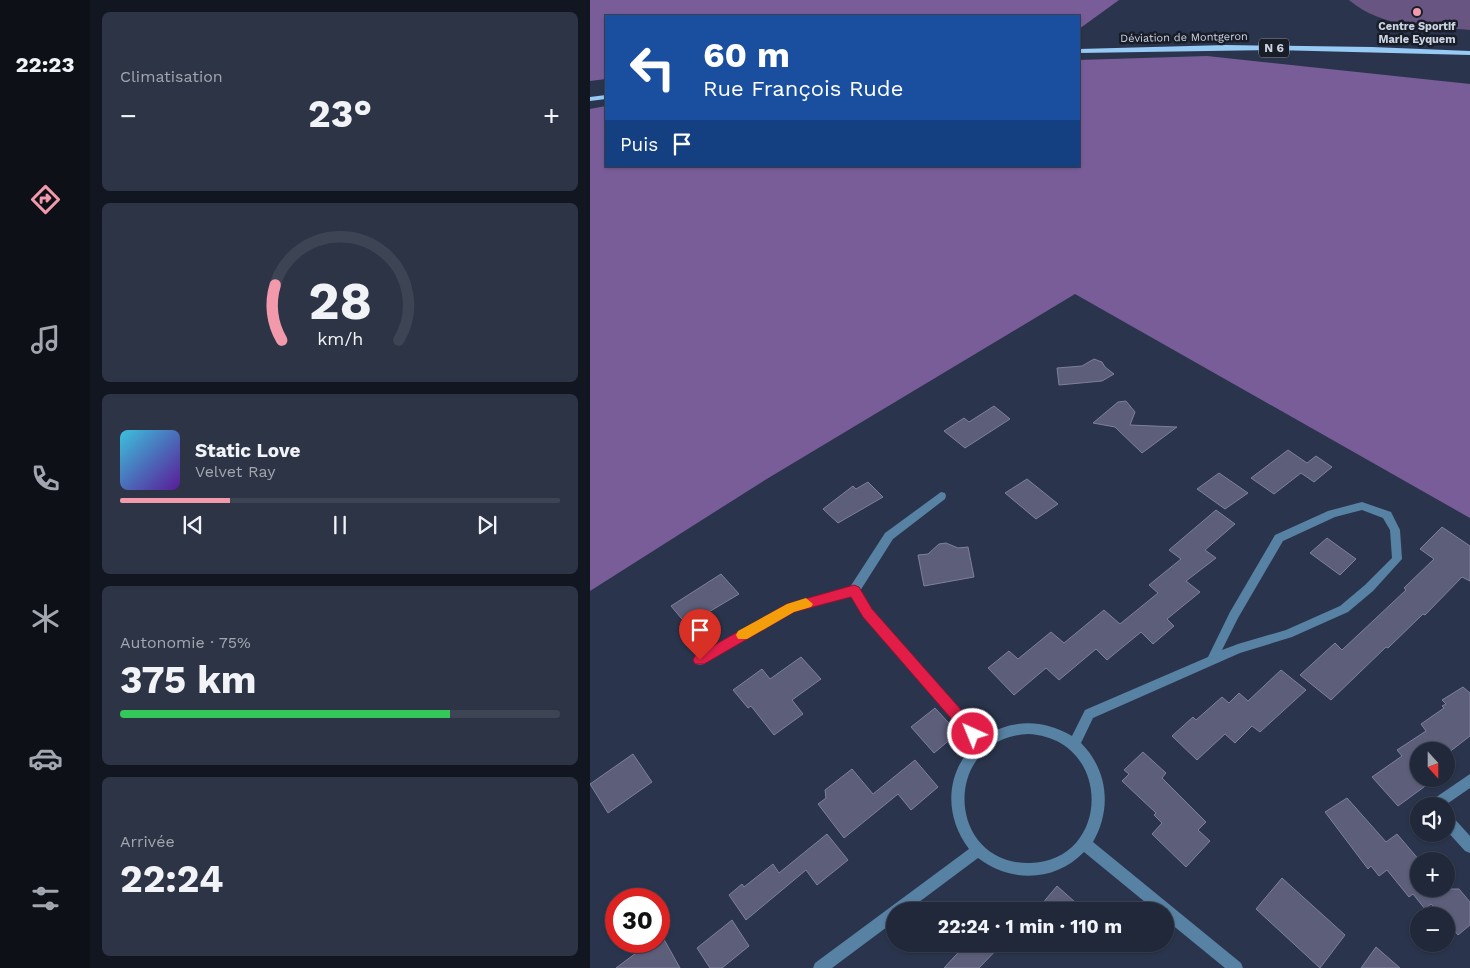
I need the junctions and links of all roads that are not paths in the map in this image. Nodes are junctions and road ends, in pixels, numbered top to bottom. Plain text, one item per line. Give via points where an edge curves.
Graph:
1 (1080, 44) edge
2 (1470, 45) edge
3 (1080, 51) edge
4 (1470, 53) edge
5 (605, 89) edge
6 (590, 91) edge
7 (605, 97) edge
8 (590, 99) edge
9 (941, 496) dead end
10 (854, 591) junction
11 (700, 660) dead end
12 (1212, 660) junction
13 (983, 744) junction
14 (1074, 744) junction
15 (1470, 780) edge
16 (1446, 797) edge
17 (1455, 830) edge
18 (1085, 844) junction
19 (1470, 846) edge
20 (978, 850) junction
21 (820, 968) edge
22 (1236, 968) edge

1 - 2 main road, Déviation de Montgeron / N 6 via 1242,41
3 - 4 main road, Déviation de Montgeron / N 6 via 1263,48
5 - 6 main road
7 - 8 main road
9 - 10 street via 889,536
10 - 11 street via 791,608
10 - 13 street via 868,613
12 - 12 street via 1288,634 1344,609 1397,558 1395,530 1387,515 1362,506 1332,514 1279,538
12 - 14 street via 1089,714
13 - 14 street via 1000,734 1023,729 1052,732
13 - 20 street via 967,762 957,786 957,811 963,830
14 - 18 street via 1090,760 1100,783 1100,814
15 - 16 street
17 - 19 street
18 - 20 street via 1064,861 1028,870 1002,865
18 - 22 street
20 - 21 street

